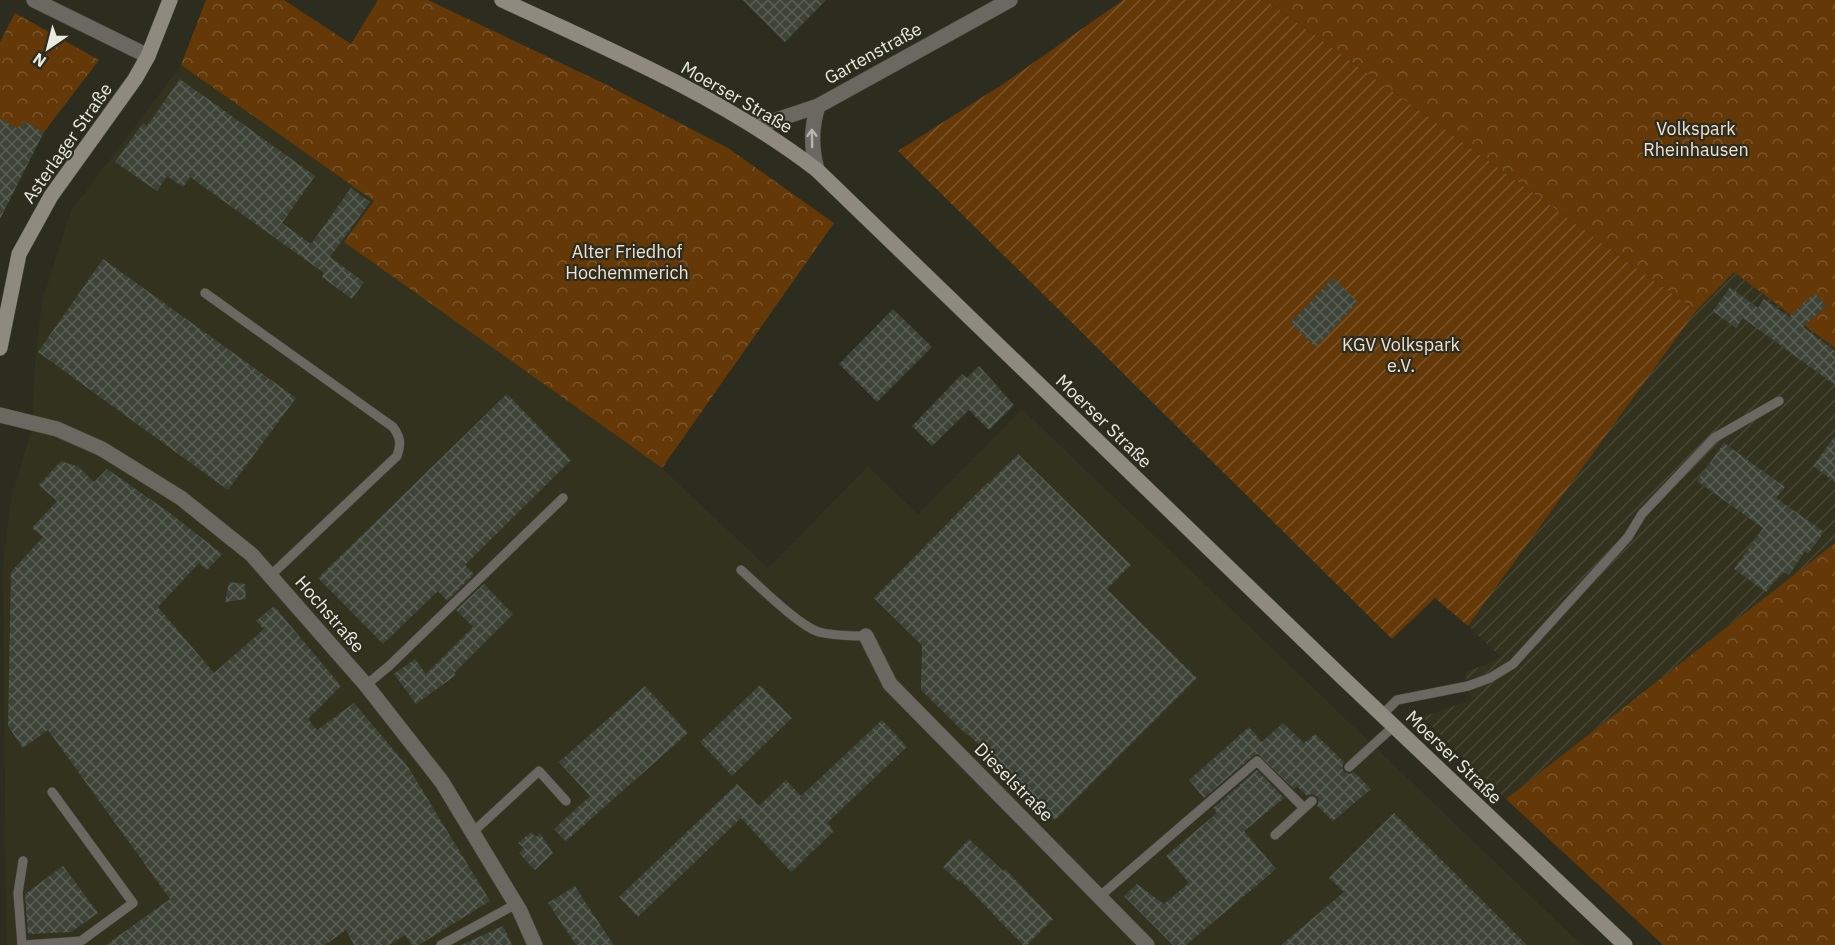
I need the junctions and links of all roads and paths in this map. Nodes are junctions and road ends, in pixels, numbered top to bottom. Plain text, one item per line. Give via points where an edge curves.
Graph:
1 (34, 0) edge
2 (170, 0) edge
3 (502, 0) edge
4 (1010, 0) edge
5 (148, 56) junction
6 (818, 106) junction
7 (751, 124) junction
8 (816, 170) junction
9 (205, 293) dead end
10 (0, 348) edge
11 (1779, 401) dead end
12 (0, 415) edge
13 (563, 498) dead end
14 (741, 570) dead end
15 (270, 576) junction
16 (866, 636) joint
17 (366, 685) junction
18 (1382, 715) junction
19 (1394, 726) junction
20 (1349, 767) dead end
21 (52, 792) dead end
22 (566, 801) dead end
23 (1312, 801) dead end
24 (1304, 808) junction
25 (472, 832) junction
26 (1275, 835) dead end
27 (23, 861) dead end
28 (1099, 897) junction
29 (516, 904) junction
30 (1621, 944) edge
31 (24, 945) edge
32 (441, 945) edge
33 (535, 945) edge
34 (1147, 945) edge

1 - 5 street
2 - 5 main road, Asterlager Straße
3 - 7 main road, Moerser Straße via 599,43
4 - 6 street, Gartenstraße
5 - 10 main road, Asterlager Straße via 51,196 19,254
6 - 7 street, Gartenstraße via 767,123
8 -> 6 street, Gartenstraße via 812,130
7 - 8 main road, Moerser Straße
8 - 18 main road, Moerser Straße
9 - 15 lane via 400,436 398,456
11 - 18 lane via 1714,438 1642,514 1628,537 1513,664 1468,686 1397,700
12 - 15 street, Hochstraße via 57,429 102,449 181,498 252,555
13 - 17 lane
14 - 16 lane via 817,631 846,637
15 - 17 street, Hochstraße
16 - 28 street, Dieselstraße via 890,684
17 - 25 street, Hochstraße via 442,782
18 - 19 main road, Moerser Straße
19 - 20 lane
19 - 30 main road, Moerser Straße
21 - 31 lane via 133,903 81,941
22 - 25 lane via 539,771
23 - 24 lane
24 - 26 lane
24 - 28 lane via 1257,761
25 - 29 street, Hochstraße
27 - 31 lane via 18,892
28 - 34 street, Dieselstraße
29 - 32 lane
29 - 33 street, Hochstraße

